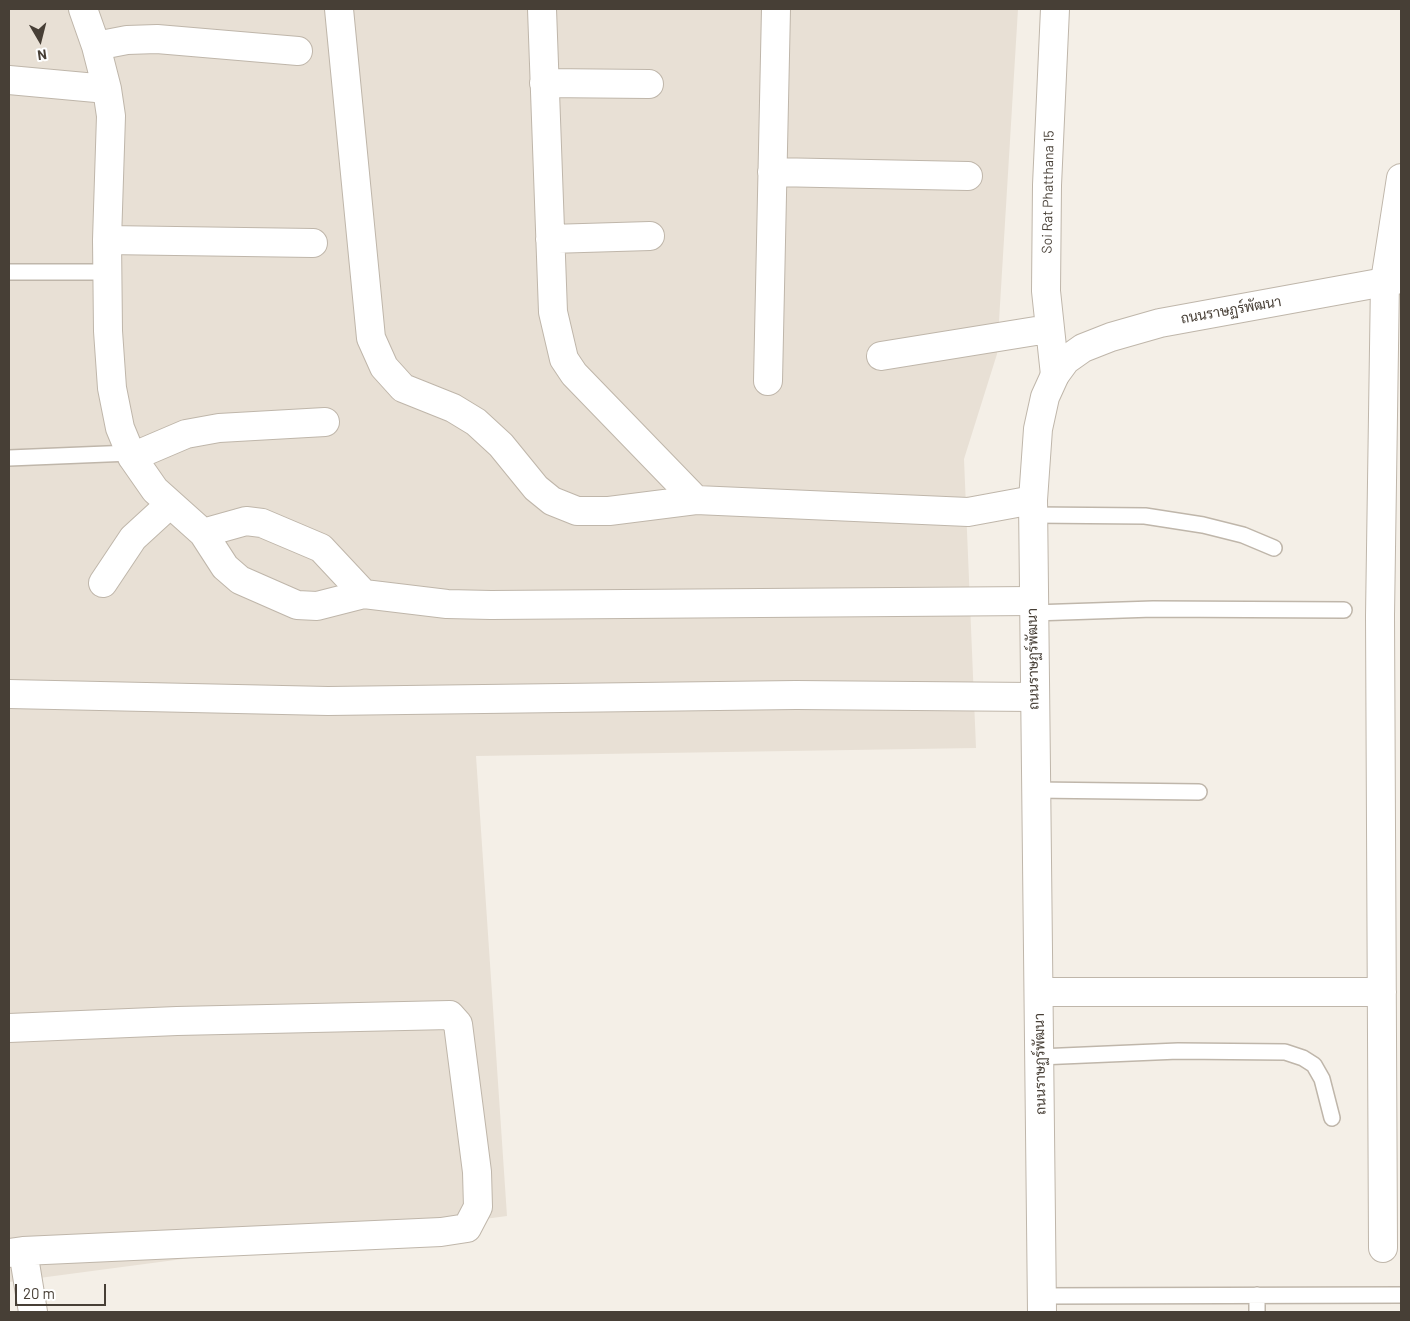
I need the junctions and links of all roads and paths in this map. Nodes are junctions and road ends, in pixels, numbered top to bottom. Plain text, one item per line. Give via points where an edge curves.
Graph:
1 (83, 9) edge
2 (339, 9) edge
3 (542, 9) edge
4 (776, 9) edge
5 (1054, 9) edge
6 (96, 46) junction
7 (298, 51) dead end
8 (9, 80) edge
9 (544, 84) junction
10 (649, 84) dead end
11 (107, 89) junction
12 (772, 172) junction
13 (968, 176) dead end
14 (1401, 178) edge
15 (650, 236) dead end
16 (550, 239) junction
17 (108, 240) junction
18 (313, 242) dead end
19 (9, 272) edge
20 (108, 272) junction
21 (1393, 280) edge
22 (1048, 329) junction
23 (881, 356) dead end
24 (1055, 375) junction
25 (768, 381) dead end
26 (325, 422) dead end
27 (132, 455) junction
28 (9, 458) edge
29 (696, 500) junction
30 (169, 505) junction
31 (1033, 508) junction
32 (203, 533) junction
33 (1274, 548) dead end
34 (103, 583) dead end
35 (364, 594) junction
36 (1033, 607) junction
37 (1344, 610) dead end
38 (9, 694) edge
39 (1034, 697) junction
40 (1035, 790) junction
41 (1199, 792) dead end
42 (1039, 992) junction
43 (1382, 992) junction
44 (9, 1028) edge
45 (1040, 1057) junction
46 (1332, 1118) dead end
47 (1383, 1248) dead end
48 (16, 1252) edge
49 (1257, 1295) junction
50 (1401, 1295) edge
51 (1042, 1304) edge
52 (33, 1312) edge
53 (1257, 1312) edge

1 - 6 street
2 - 29 street via 371,338 384,367 403,388 453,408 476,422 501,445 536,488 552,501 577,511 609,512
3 - 9 street
4 - 12 street
5 - 22 street, Soi Rat Phatthana 15 via 1047,185
6 - 7 street via 157,39
6 - 11 street
8 - 11 street
9 - 10 street
9 - 16 street
11 - 17 street via 112,137
12 - 13 street
12 - 25 street
14 - 21 street
15 - 16 street
16 - 29 street via 553,312 564,360 584,386
17 - 18 street
17 - 20 street
19 - 20 lane
20 - 27 street via 112,388 120,428
21 - 24 street, ถนนราษฏร์พัฒนา via 1160,323 1083,348 1066,360
21 - 43 street via 1380,616
22 - 23 street
22 - 24 street, Soi Rat Phatthana 15
24 - 31 street, ถนนราษฏร์พัฒนา via 1044,397 1038,429
26 - 27 street via 219,428 186,434
27 - 28 lane
27 - 30 street via 154,490
29 - 31 street via 968,512
30 - 32 street
30 - 34 street via 133,538
31 - 33 lane via 1145,516 1219,529
31 - 36 street, ถนนราษฏร์พัฒนา
32 - 35 street via 246,521 262,523 321,548
32 - 35 street via 225,567 240,580 296,605 316,606
35 - 36 street via 447,604 491,605
36 - 37 lane
36 - 39 street, ถนนราษฏร์พัฒนา
38 - 39 street via 328,701 796,694
39 - 40 street, ถนนราษฏร์พัฒนา
40 - 41 lane
40 - 42 street, ถนนราษฏร์พัฒนา
42 - 43 street
42 - 45 street, ถนนราษฏร์พัฒนา
43 - 47 street
44 - 48 street via 450,1016 458,1024 477,1172 478,1207 467,1228 441,1232
45 - 46 lane via 1285,1052 1314,1065 1322,1079
45 - 51 street, ถนนราษฏร์พัฒนา
48 - 52 street
49 - 50 lane
49 - 51 lane
49 - 53 lane

